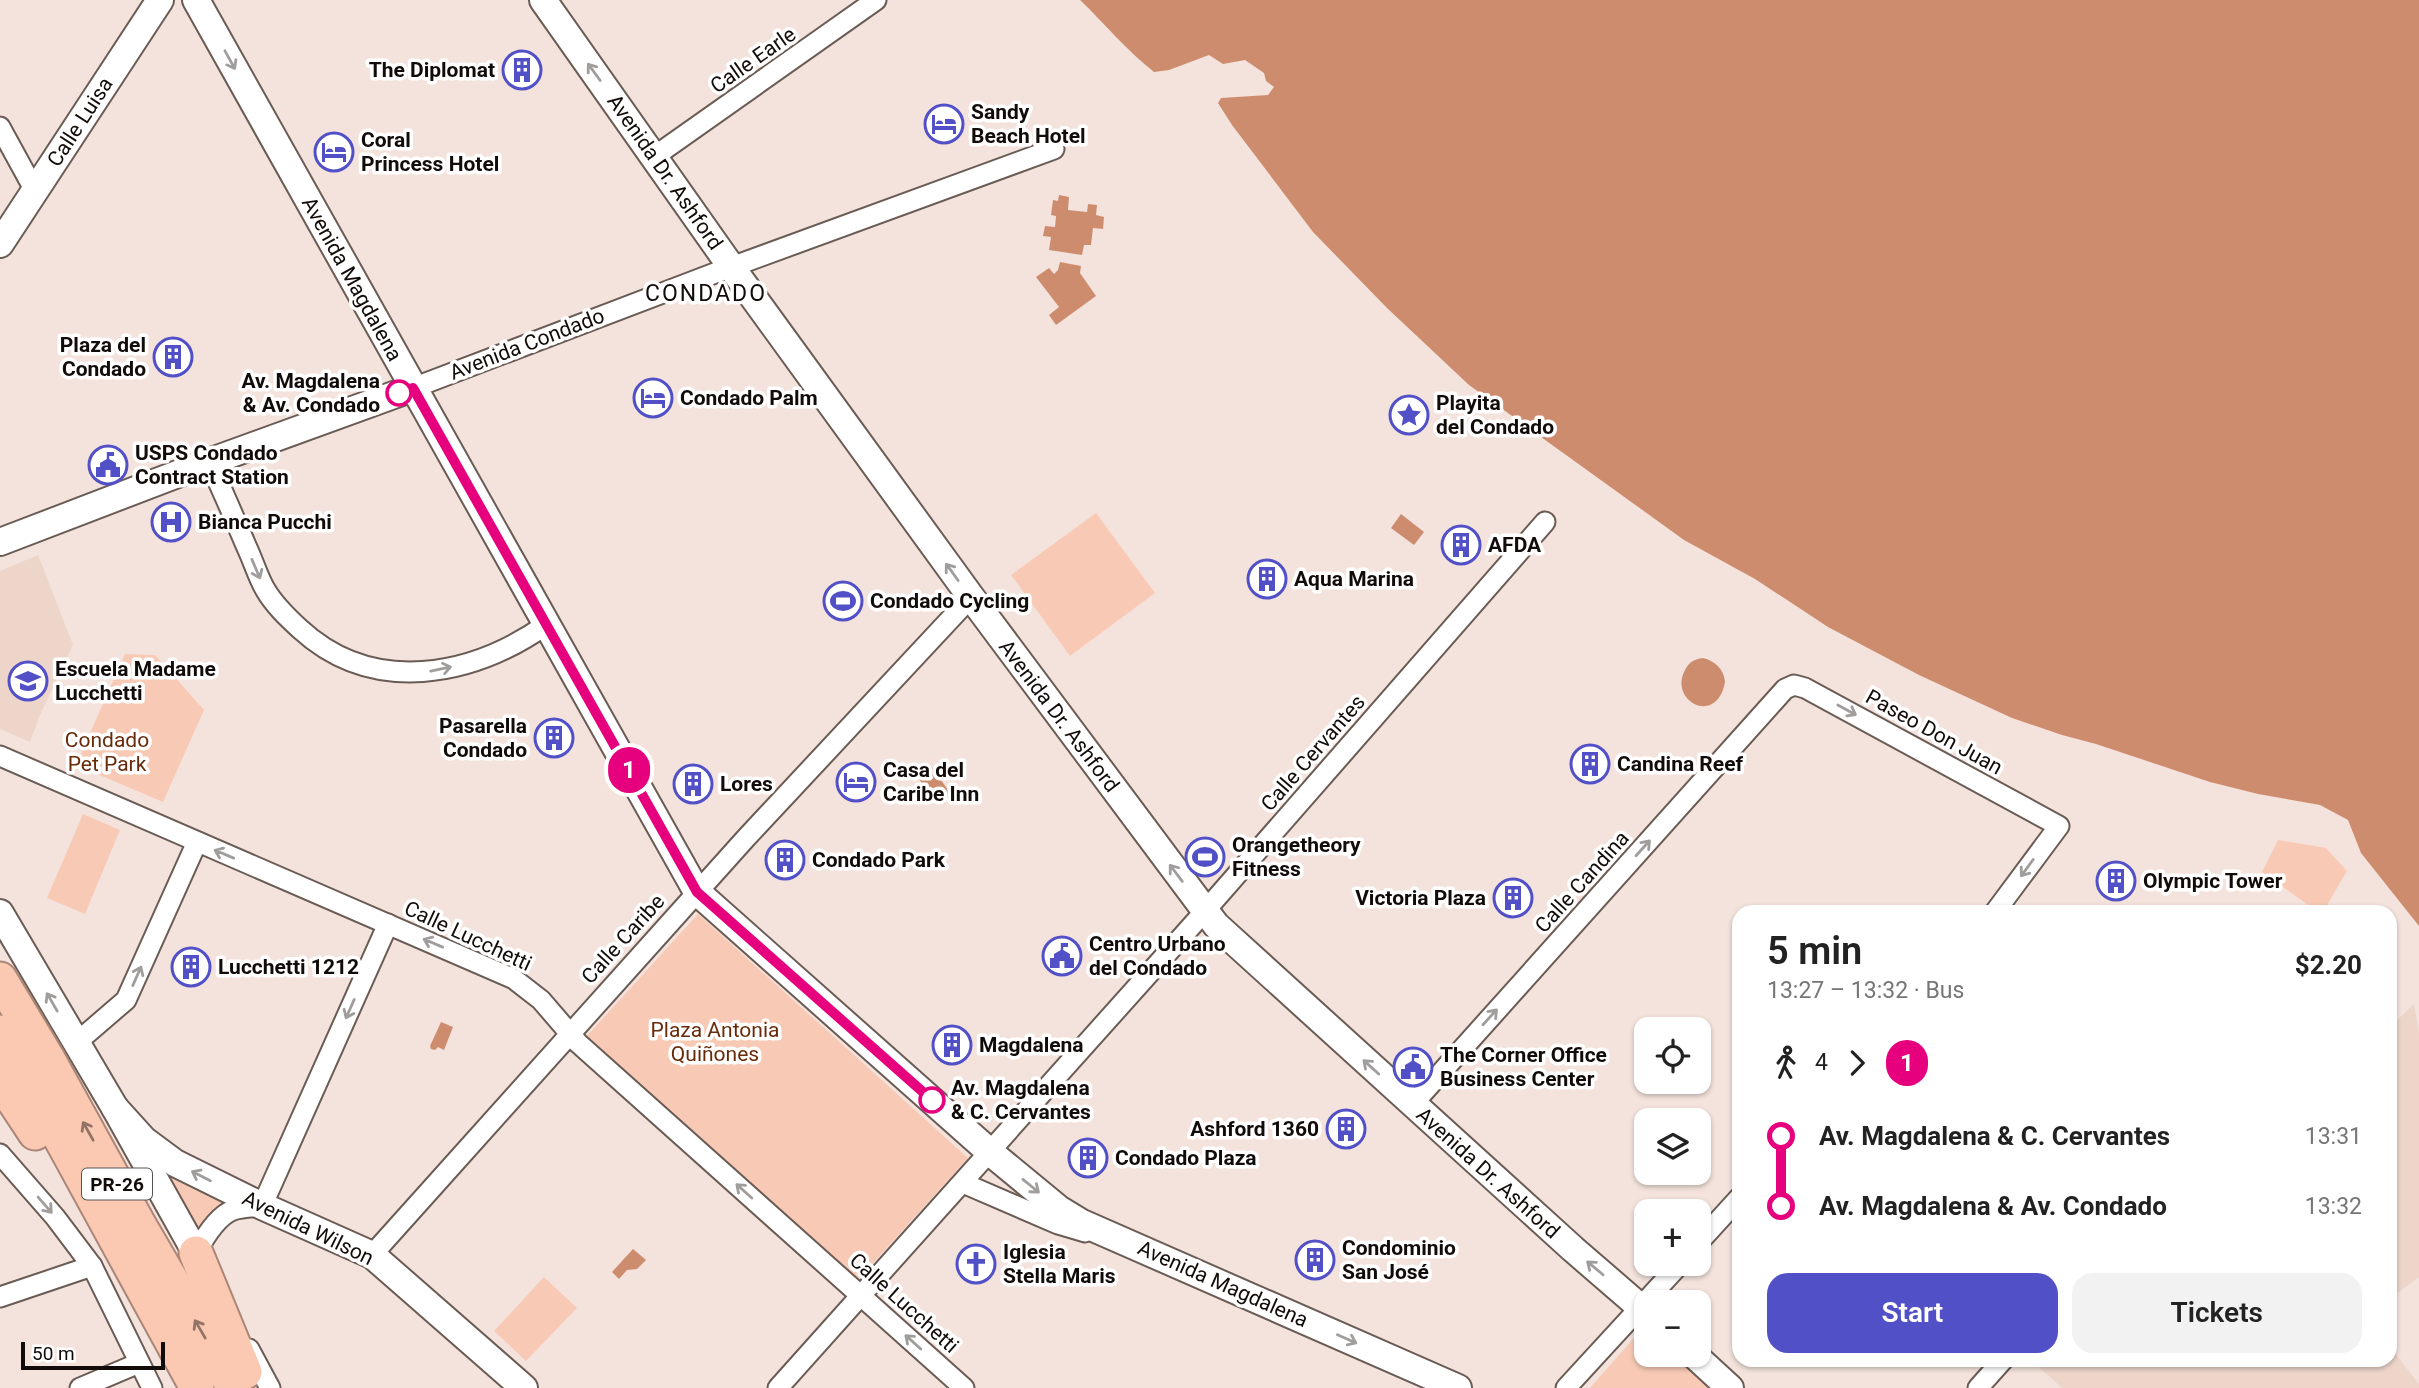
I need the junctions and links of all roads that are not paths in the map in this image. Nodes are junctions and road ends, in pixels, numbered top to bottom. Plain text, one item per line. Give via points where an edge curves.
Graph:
1 (160, 0) edge
2 (196, 0) edge
3 (543, 0) edge
4 (877, 0) edge
5 (0, 127) edge
6 (1054, 149) dead end
7 (655, 156) junction
8 (35, 191) junction
9 (0, 244) edge
10 (732, 268) junction
11 (413, 388) junction
12 (209, 462) junction
13 (1545, 522) dead end
14 (0, 542) edge
15 (971, 597) junction
16 (547, 624) junction
17 (1786, 689) joint
18 (0, 756) edge
19 (197, 842) junction
20 (697, 892) junction
21 (2000, 905) edge
22 (1205, 911) junction
23 (0, 913) edge
24 (388, 924) junction
25 (0, 979) edge
26 (0, 1032) edge
27 (570, 1033) junction
28 (76, 1043) junction
29 (0, 1080) edge
30 (1412, 1105) junction
31 (115, 1108) junction
32 (991, 1153) junction
33 (0, 1154) edge
34 (963, 1183) junction
35 (262, 1206) junction
36 (1732, 1206) edge
37 (1711, 1229) edge
38 (1105, 1232) junction
39 (196, 1253) junction
40 (372, 1255) junction
41 (92, 1266) junction
42 (1671, 1276) edge
43 (1660, 1290) edge
44 (146, 1295) junction
45 (861, 1295) junction
46 (0, 1297) edge
47 (1634, 1301) edge
48 (1634, 1320) edge
49 (139, 1363) junction
50 (1707, 1367) edge
51 (1997, 1367) edge
52 (80, 1388) edge
53 (152, 1388) edge
54 (181, 1388) edge
55 (197, 1388) edge
56 (234, 1388) edge
57 (250, 1388) edge
58 (270, 1388) edge
59 (524, 1388) edge
60 (778, 1388) edge
61 (964, 1388) edge
62 (1458, 1388) edge
63 (1566, 1388) edge
64 (1730, 1388) edge
65 (1978, 1388) edge

1 - 8 street, Calle Luisa
2 -> 11 street, Avenida Magdalena
7 -> 3 street, Avenida Dr. Ashford
4 - 7 street, Calle Earle
5 - 8 street
6 - 10 street, Avenida Condado
7 - 10 street, Avenida Dr. Ashford
8 - 9 street, Calle Luisa
10 - 11 street, Avenida Condado
15 -> 10 street, Avenida Dr. Ashford
11 - 12 street, Avenida Condado
11 - 16 street, Avenida Magdalena
12 - 14 street, Avenida Condado
12 -> 16 street via 265,590 314,642 334,653 387,671 432,671 488,656
13 - 22 street, Calle Cervantes
15 - 20 street, Calle Caribe
22 -> 15 street, Avenida Dr. Ashford
16 - 20 street, Avenida Magdalena
17 -> 21 street, Paseo Don Juan via 1794,685 1805,688 2059,825
30 -> 17 street, Calle Candina
18 - 19 street, Calle Lucchetti
24 -> 19 street, Calle Lucchetti
28 -> 19 street via 126,1000
20 - 27 street, Calle Caribe
20 - 32 street, Avenida Magdalena
30 -> 22 street, Avenida Dr. Ashford
22 - 32 street, Calle Cervantes
28 -> 23 street
27 -> 24 street, Calle Lucchetti via 541,1000 514,979
24 -> 35 street
56 -> 25 highway, PR-26
26 - 44 highway, PR-26
27 - 40 street, Calle Caribe
45 -> 27 street, Calle Lucchetti
28 - 31 street
29 - 44 highway
47 -> 30 street, Avenida Dr. Ashford
35 -> 31 street, Avenida Wilson via 175,1163 144,1140
31 - 39 street
32 - 34 street, Calle Cervantes
32 -> 38 street, Avenida Magdalena via 1059,1209
33 -> 41 street
34 - 38 street via 1058,1224 1093,1234
34 - 45 street, Calle Cervantes
35 - 39 street via 233,1210 212,1228
35 - 40 street, Avenida Wilson
36 - 37 street
38 -> 62 street, Avenida Magdalena
39 - 57 highway
39 - 58 street
40 - 59 street, Avenida Wilson
41 - 46 street
41 - 49 street
42 - 43 street
44 - 54 highway
44 - 55 highway, PR-26
45 - 60 street, Calle Cervantes
61 -> 45 street, Calle Lucchetti
48 - 63 street
49 - 52 street
49 - 53 street
50 - 64 street
51 - 65 street

